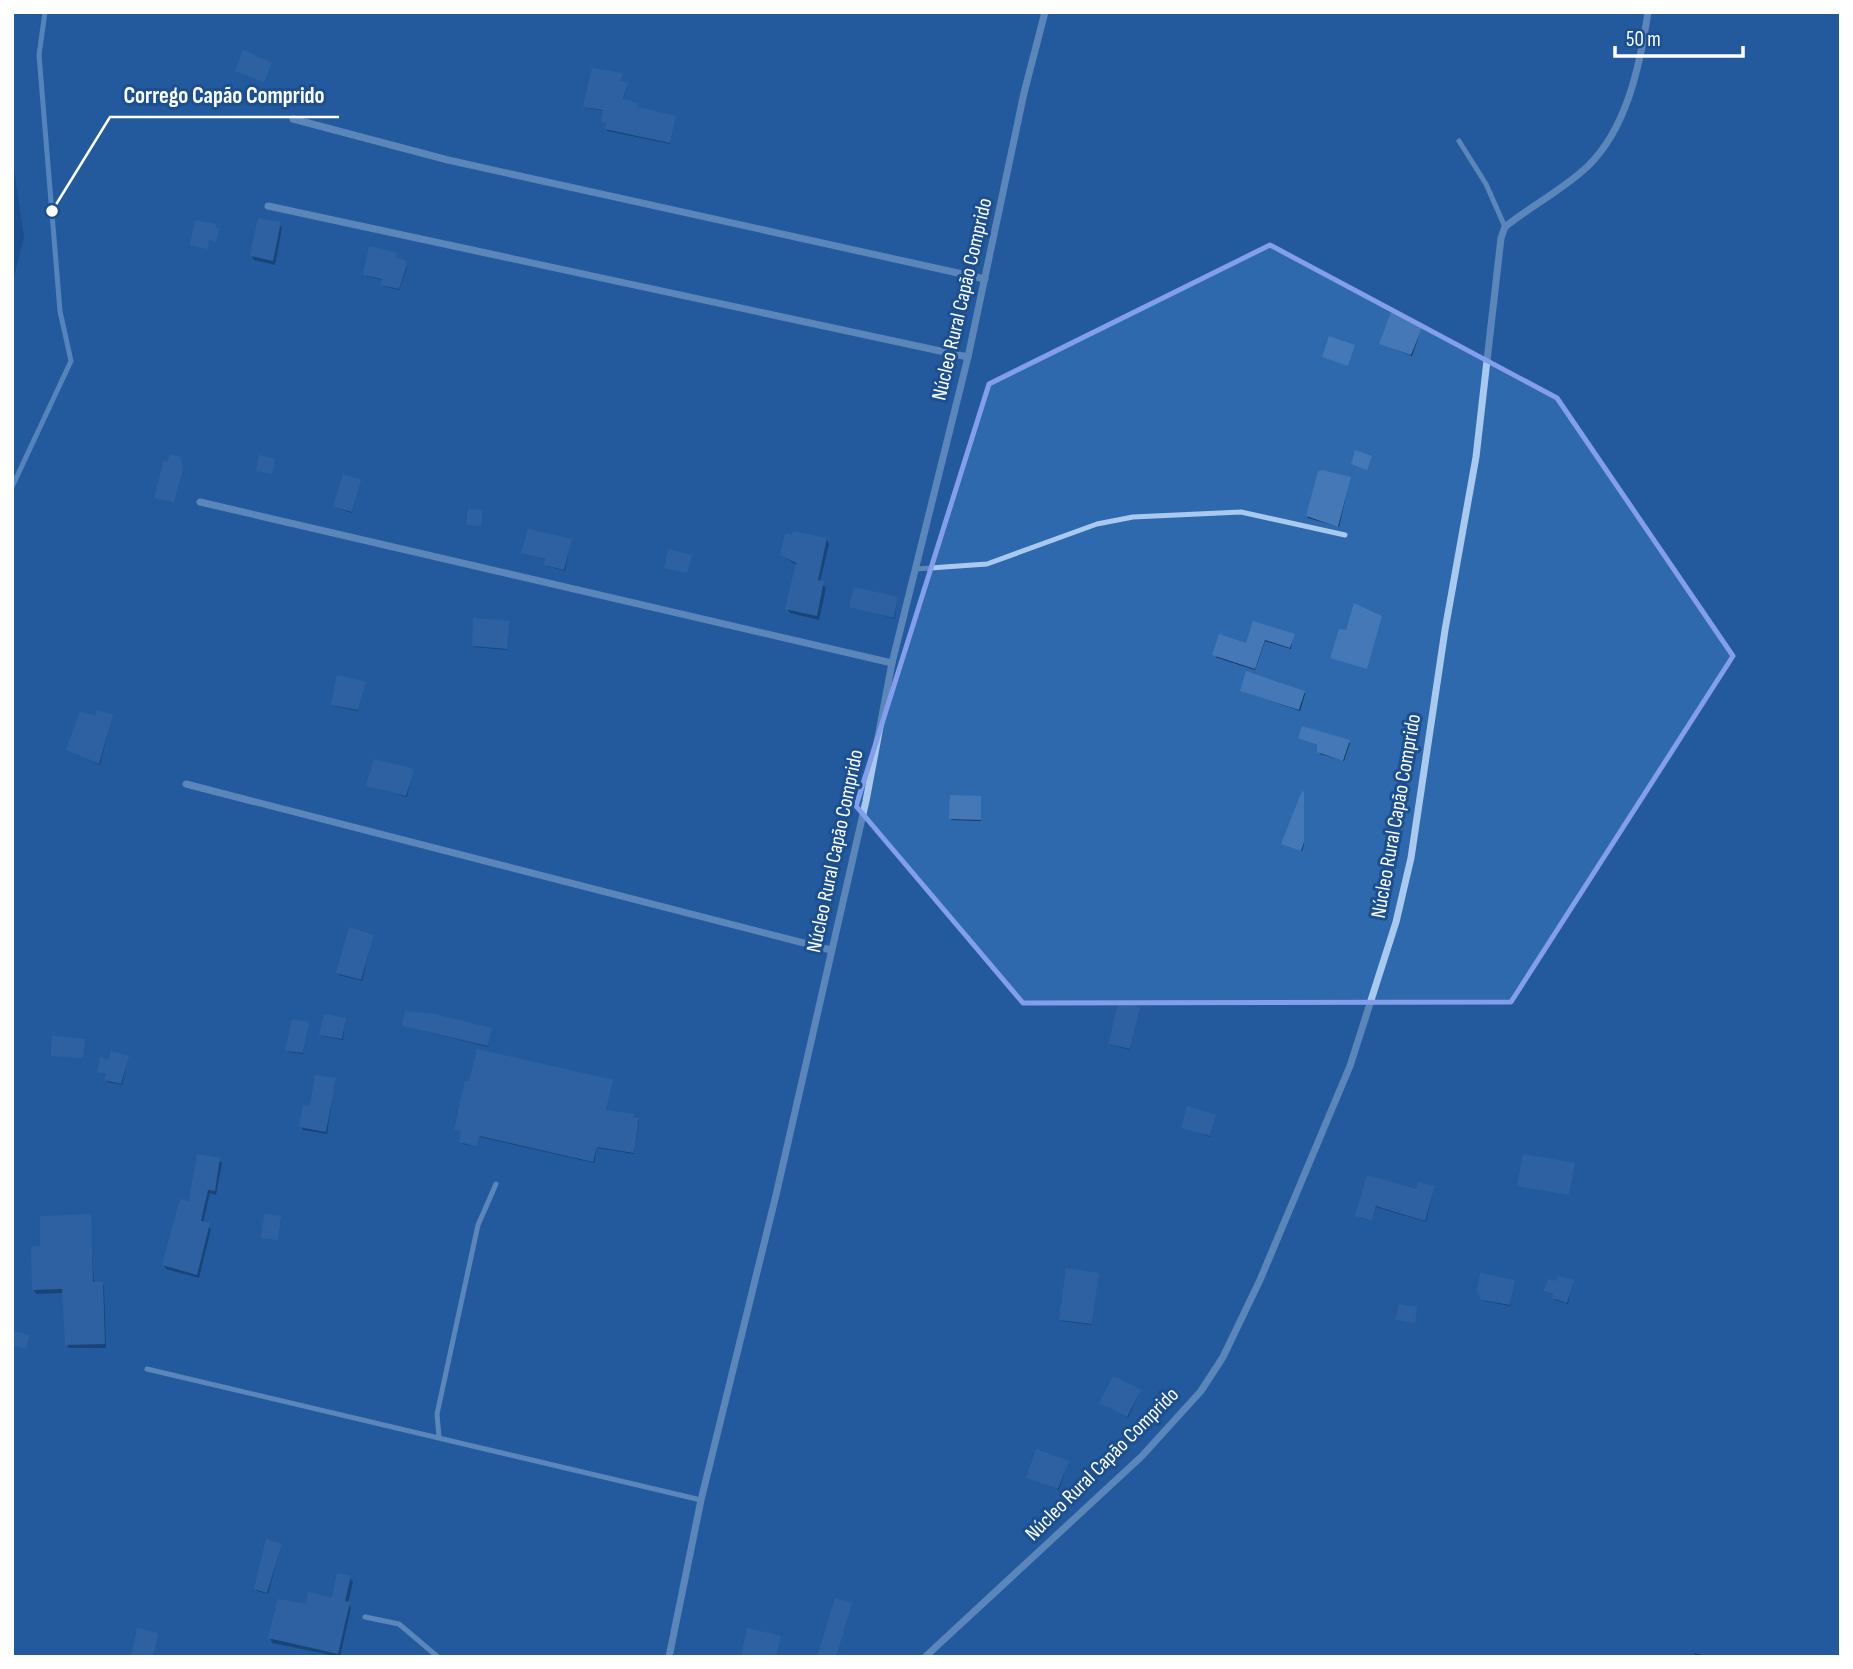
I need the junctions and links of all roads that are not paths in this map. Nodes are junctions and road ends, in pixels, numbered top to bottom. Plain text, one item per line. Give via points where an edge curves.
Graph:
1 (1045, 12) edge
2 (1648, 12) edge
3 (293, 119) dead end
4 (1459, 141) dead end
5 (268, 206) dead end
6 (1505, 227) junction
7 (985, 279) junction
8 (968, 357) junction
9 (200, 502) dead end
10 (1345, 535) dead end
11 (916, 569) junction
12 (892, 663) junction
13 (186, 784) dead end
14 (831, 950) junction
15 (496, 1184) dead end
16 (148, 1369) dead end
17 (439, 1437) junction
18 (701, 1500) junction
19 (365, 1617) dead end
20 (438, 1657) edge
21 (669, 1657) edge
22 (925, 1657) edge

1 - 7 street, Núcleo Rural Capão Comprido
2 - 6 street via 1629,94 1604,148 1586,169
3 - 7 street via 449,160
4 - 6 lane via 1486,184
5 - 8 street
6 - 22 street, Núcleo Rural Capão Comprido via 1476,457 1411,858 1362,1028 1305,1177 1223,1357 1201,1391 1142,1456
7 - 8 street, Núcleo Rural Capão Comprido
8 - 11 street, Núcleo Rural Capão Comprido
9 - 12 street
10 - 11 lane via 1241,512 1133,517 1097,524 988,565
11 - 12 street, Núcleo Rural Capão Comprido
12 - 14 street, Núcleo Rural Capão Comprido
13 - 14 street
14 - 18 street, Núcleo Rural Capão Comprido
15 - 17 lane via 478,1226 437,1414
16 - 17 lane
17 - 18 lane
18 - 21 street, Núcleo Rural Capão Comprido
19 - 20 lane via 399,1624

